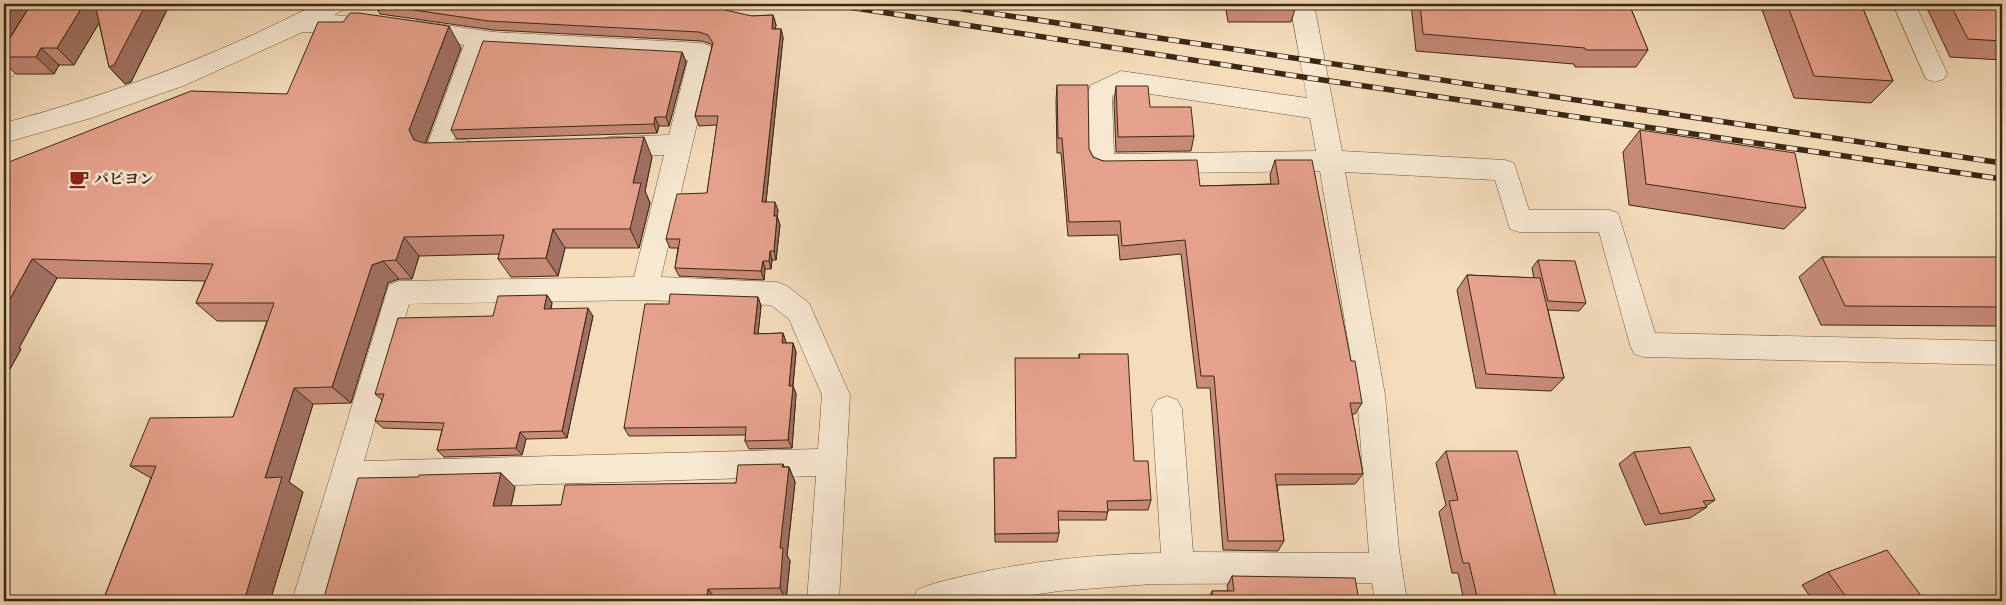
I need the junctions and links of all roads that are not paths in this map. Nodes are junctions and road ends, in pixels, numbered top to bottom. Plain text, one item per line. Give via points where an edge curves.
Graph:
1 (44, 4) edge
2 (335, 4) edge
3 (1302, 4) edge
4 (1904, 4) edge
5 (301, 23) junction
6 (479, 38) junction
7 (4, 70) edge
8 (1935, 72) dead end
9 (1321, 110) junction
10 (4, 132) edge
11 (679, 145) junction
12 (582, 147) edge
13 (486, 150) edge
14 (1331, 161) junction
15 (644, 288) junction
16 (2002, 353) edge
17 (1167, 409) dead end
18 (832, 462) junction
19 (346, 476) junction
20 (1178, 567) junction
21 (1384, 568) junction
22 (308, 601) edge
23 (823, 601) edge
24 (928, 601) edge
25 (1391, 601) edge

1 - 7 street
2 - 5 street
3 - 9 street
4 - 8 street
5 - 6 street via 384,25
5 - 10 street via 204,69 145,92
6 - 11 street via 702,52
6 - 13 street via 438,151
9 - 14 street
9 - 14 street via 1121,80 1100,92 1102,164
11 - 12 street
11 - 15 street
14 - 16 street via 1505,170 1519,221 1609,221 1644,345
14 - 21 street via 1371,397
15 - 18 street via 777,294 799,311 836,395
15 - 19 street via 399,293
17 - 20 street
18 - 19 street
18 - 23 street
19 - 22 street
20 - 21 street
20 - 24 street via 1013,582
21 - 25 street

